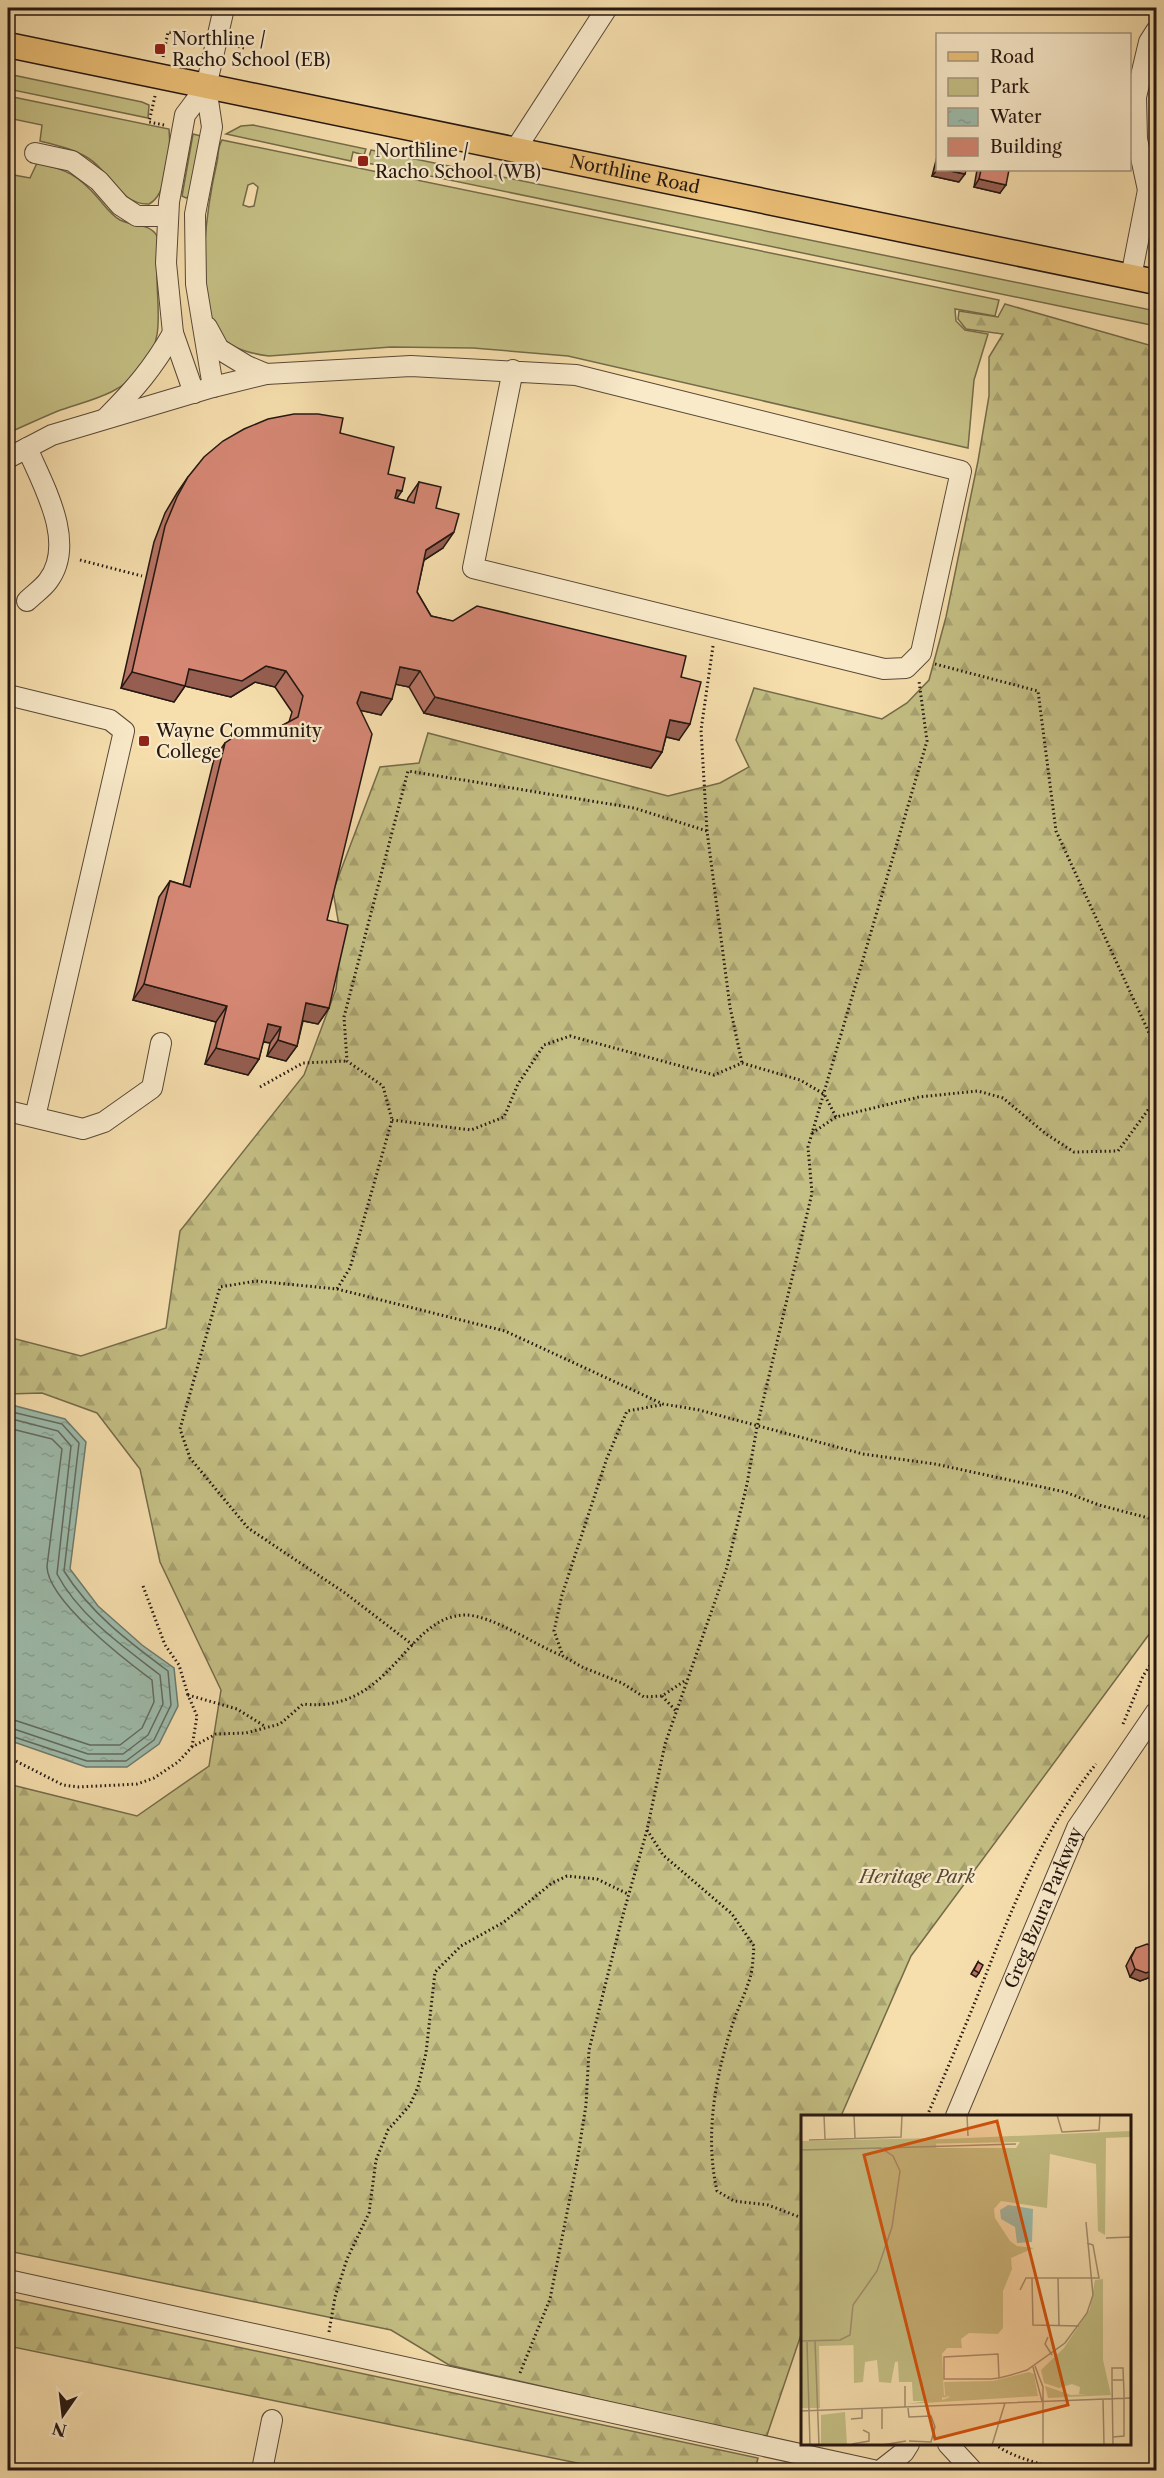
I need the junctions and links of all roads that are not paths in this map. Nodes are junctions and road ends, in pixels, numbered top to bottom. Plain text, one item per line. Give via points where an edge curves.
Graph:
1 (224, 8) edge
2 (607, 8) edge
3 (1156, 31) edge
4 (8, 45) edge
5 (206, 87) junction
6 (515, 150) junction
7 (35, 153) dead end
8 (1152, 191) edge
9 (168, 216) junction
10 (1131, 277) junction
11 (1156, 282) edge
12 (201, 316) junction
13 (173, 333) junction
14 (513, 370) junction
15 (266, 374) junction
16 (213, 387) junction
17 (194, 393) junction
18 (104, 420) junction
19 (27, 448) junction
20 (8, 458) edge
21 (27, 601) dead end
22 (8, 695) edge
23 (161, 1043) dead end
24 (8, 1111) edge
25 (35, 1118) junction
26 (1156, 1712) edge
27 (956, 2115) edge
28 (8, 2280) edge
29 (273, 2420) dead end
30 (908, 2445) edge
31 (949, 2445) edge
32 (262, 2470) edge
33 (873, 2470) edge
34 (881, 2470) edge
35 (972, 2470) edge

1 - 5 street
2 - 6 street
3 - 8 street via 1149,42 1136,97 1137,139
4 - 5 main road, Northline Road
5 - 6 main road, Northline Road
5 - 9 street via 185,115
5 - 12 street via 212,127 195,214 196,284
6 - 10 main road, Northline Road
7 - 9 street via 72,161 137,216
8 - 10 street
9 - 13 street via 166,262
10 - 11 main road, Northline Road
12 - 15 street via 219,349
12 - 16 street
13 - 17 street
13 - 18 street via 139,386
14 - 14 street via 576,375 961,471 921,653 906,668 884,669 473,568
14 - 15 street via 411,366
15 - 16 street
16 - 17 street
17 - 18 street
18 - 19 street via 52,435
19 - 20 street
19 - 21 street via 55,511 60,550 49,580
22 - 25 street via 110,720 124,731
23 - 25 street via 152,1088 104,1122 83,1129
24 - 25 street
26 - 27 street, Greg Bzura Parkway via 1077,1828
28 - 33 street
29 - 32 street
30 - 34 street
31 - 35 street

